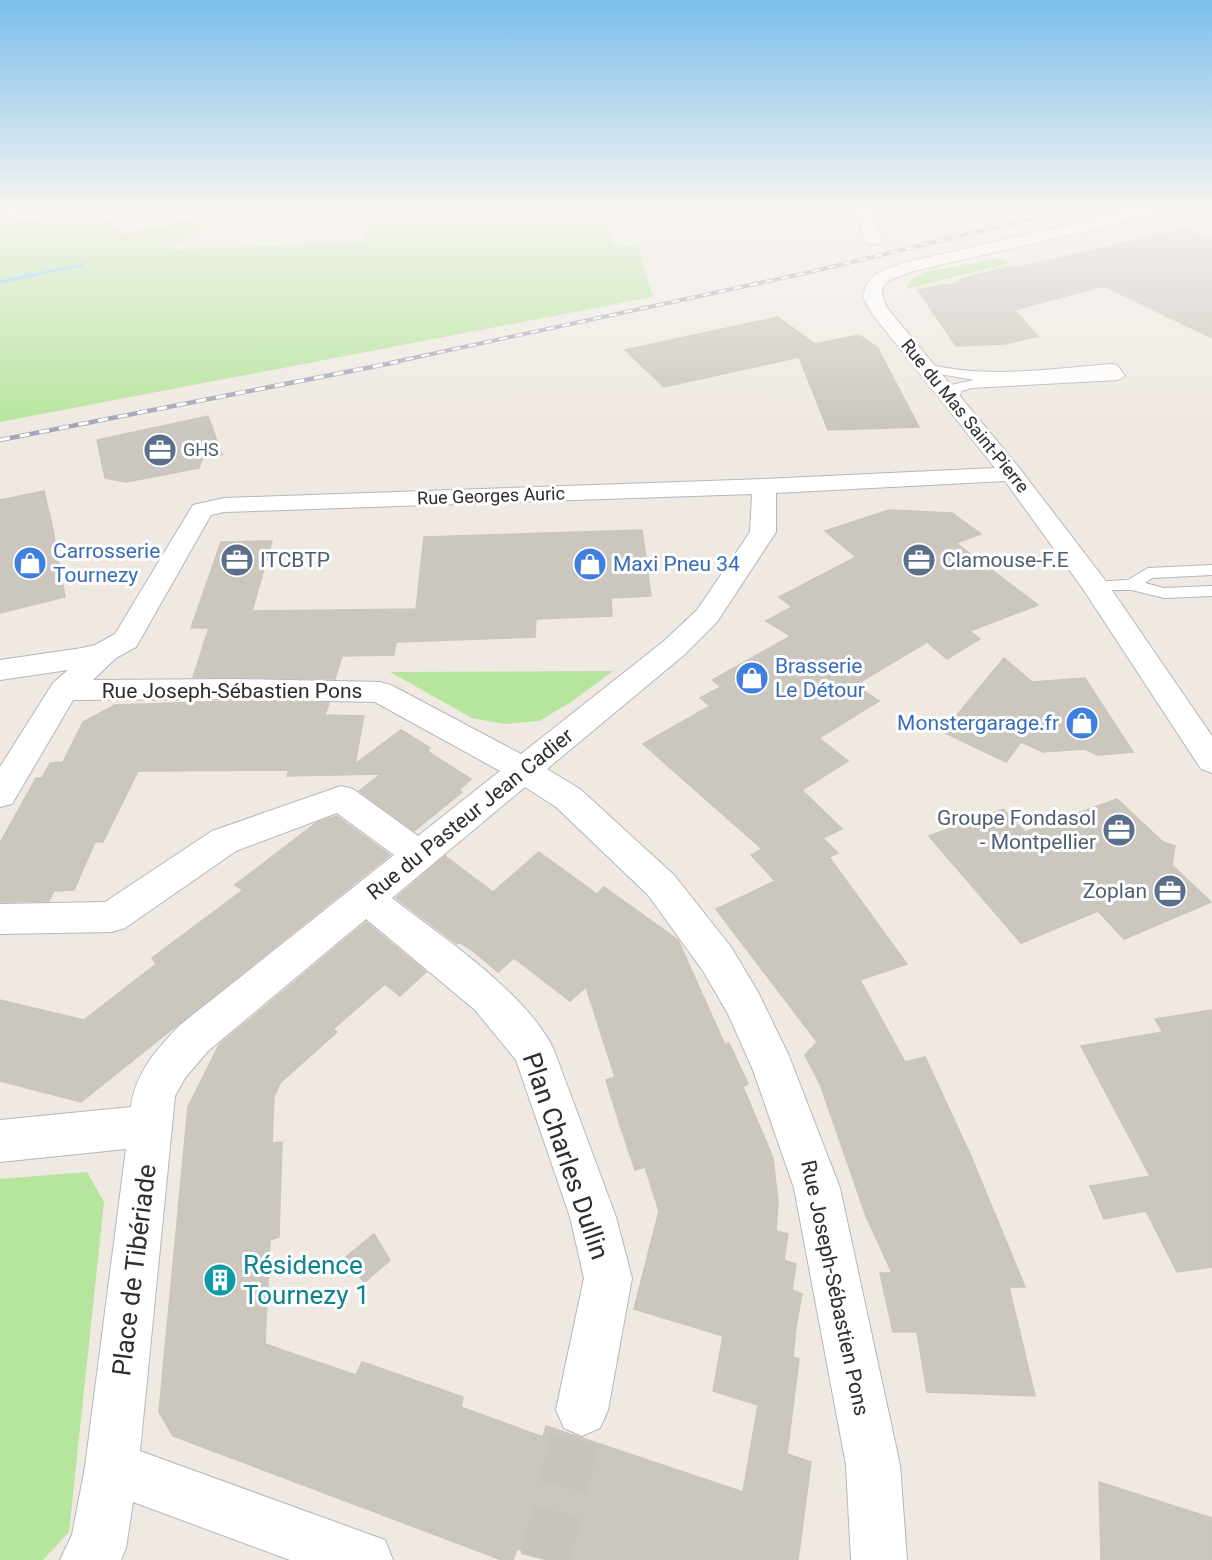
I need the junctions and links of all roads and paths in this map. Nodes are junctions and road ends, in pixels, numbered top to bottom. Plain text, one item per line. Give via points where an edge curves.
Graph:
1 (877, 282) edge
2 (927, 368) junction
3 (952, 398) junction
4 (1012, 474) junction
5 (764, 486) junction
6 (1212, 570) edge
7 (1132, 585) junction
8 (1095, 586) junction
9 (1212, 591) edge
10 (106, 651) junction
11 (0, 670) edge
12 (64, 690) junction
13 (1212, 761) edge
14 (523, 771) junction
15 (0, 795) edge
16 (419, 855) junction
17 (366, 898) junction
18 (0, 919) edge
19 (150, 1126) junction
20 (0, 1141) edge
21 (582, 1410) tunnel mouth
22 (112, 1467) junction
23 (88, 1560) edge
24 (365, 1560) edge
25 (879, 1560) edge

1 - 2 street, Rue du Mas Saint-Pierre via 872,297 880,311
2 - 3 street, Rue du Mas Saint-Pierre
2 - 3 lane via 954,375 983,376 1112,368 1118,376 972,384 956,388
3 - 4 street, Rue du Mas Saint-Pierre
4 - 5 street, Rue Georges Auric
4 - 8 street, Rue du Mas Saint-Pierre
5 - 10 street, Rue Georges Auric via 213,506 202,510 126,640
5 - 14 street, Rue du Pasteur Jean Cadier via 763,532 707,616 674,648
6 - 7 lane via 1148,573
7 - 8 lane
7 - 9 lane via 1164,593
8 - 13 street, Rue du Mas Saint-Pierre
10 - 11 street
10 - 12 street, Rue Georges Auric
12 - 14 street, Rue Joseph-Sébastien Pons via 380,693
12 - 15 street, Rue Georges Auric
14 - 16 street, Rue du Pasteur Jean Cadier
14 - 25 street, Rue Joseph-Sébastien Pons via 568,798 662,885 717,959 744,1004 770,1061 817,1188 873,1465
16 - 17 street, Rue du Pasteur Jean Cadier
16 - 18 street via 341,798 224,842 111,917
17 - 19 street, Rue du Pasteur Jean Cadier via 194,1038 170,1065 154,1092
17 - 21 street, Plan Charles Dullin via 489,998 533,1050 593,1217 608,1278
19 - 20 street
19 - 22 street, Place de Tibériade
22 - 23 street, Place de Tibériade via 98,1548
22 - 24 street

